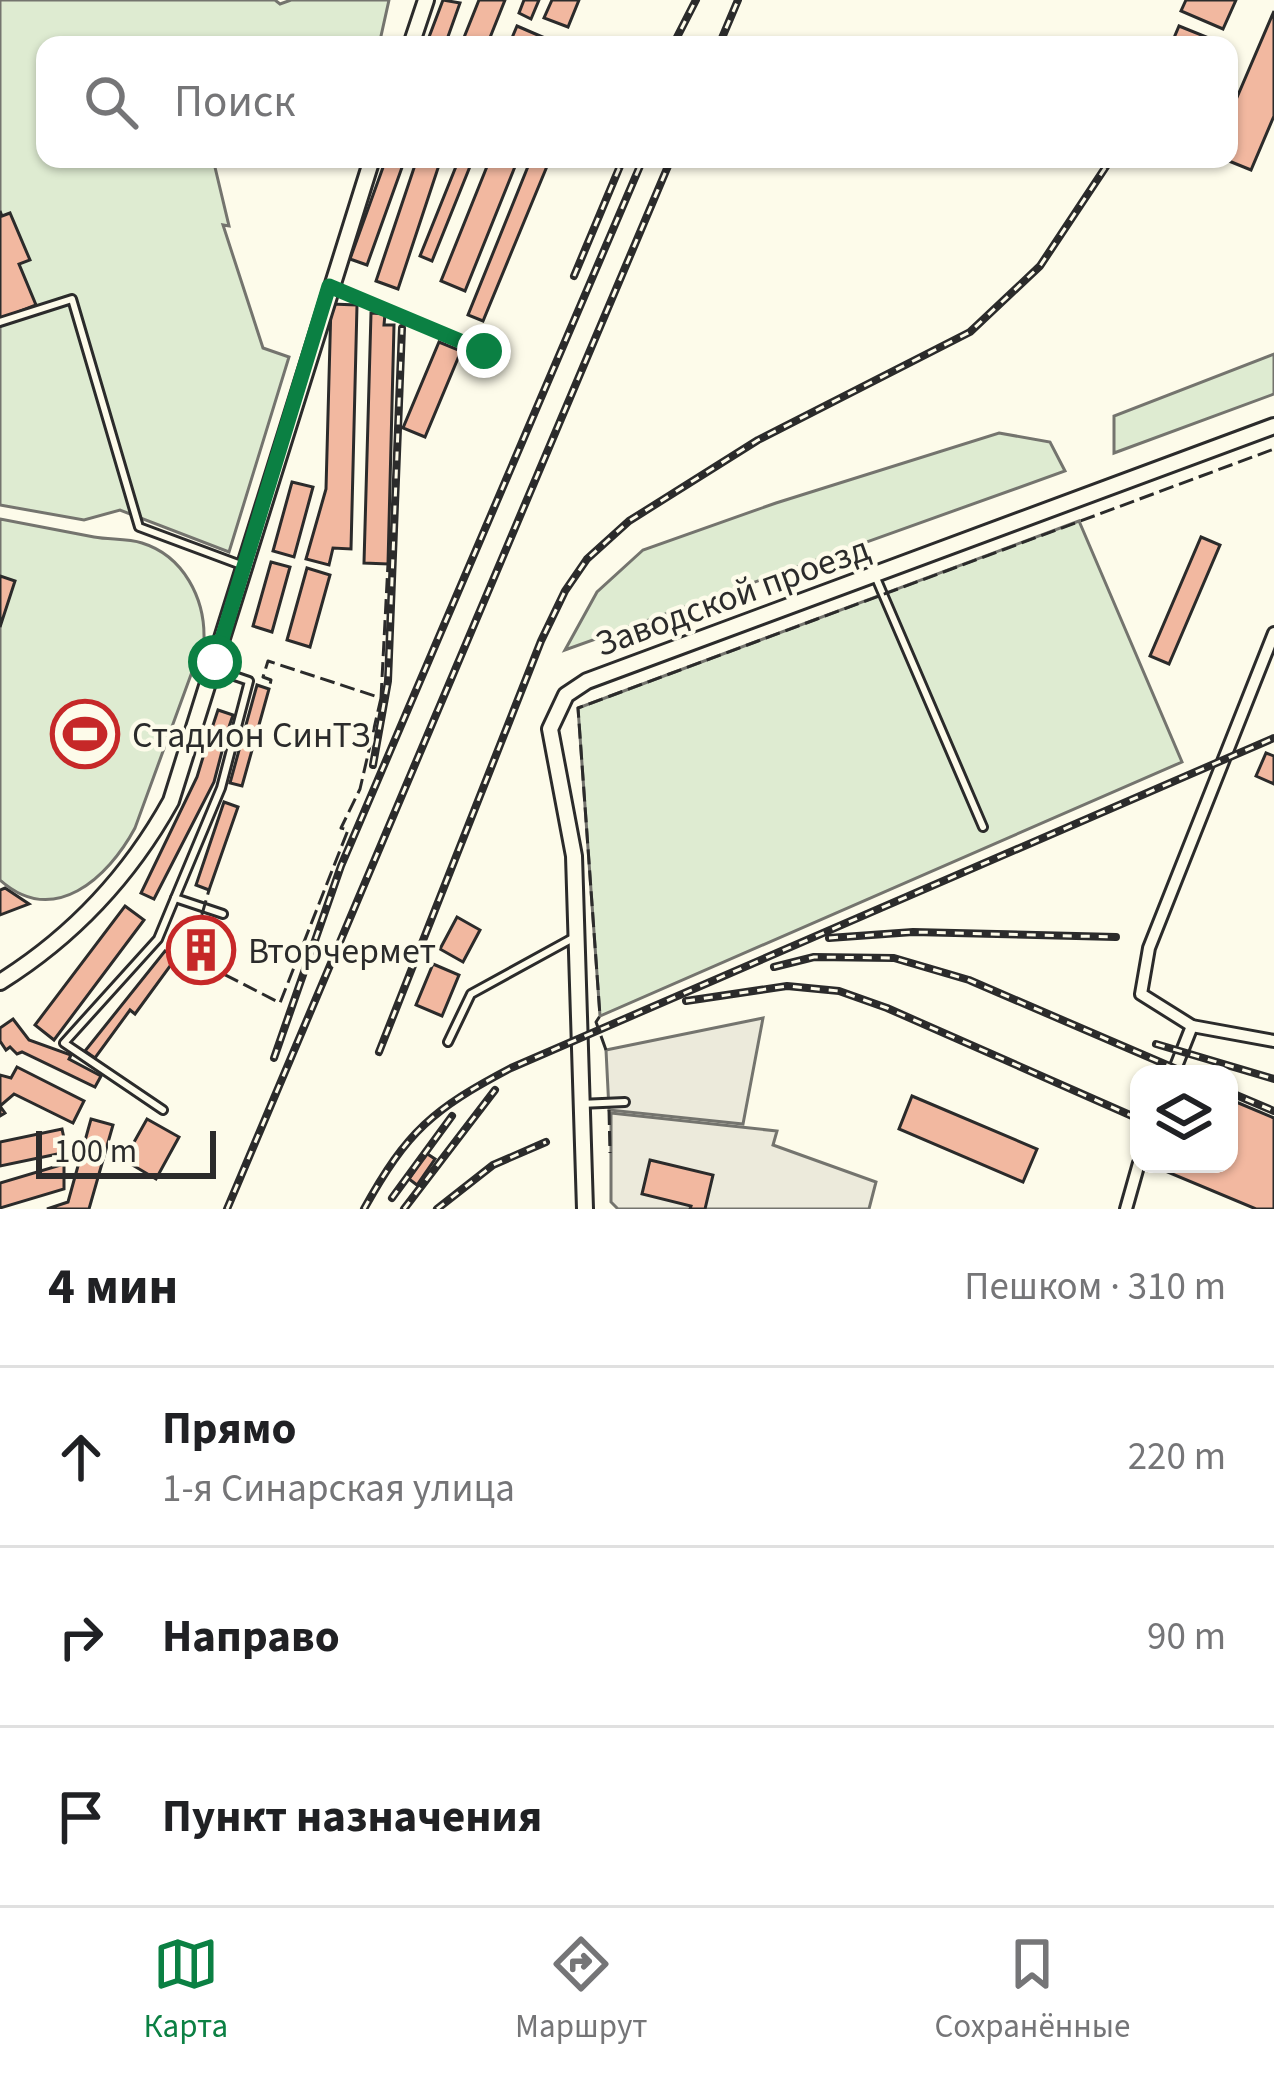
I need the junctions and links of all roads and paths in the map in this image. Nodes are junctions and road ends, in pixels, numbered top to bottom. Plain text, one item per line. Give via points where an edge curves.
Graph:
1 (426, 0) edge
2 (414, 36) edge
3 (369, 168) edge
4 (329, 286) junction
5 (0, 322) edge
6 (484, 351) dead end
7 (1274, 426) edge
8 (245, 566) junction
9 (874, 574) junction
10 (1274, 633) edge
11 (214, 669) junction
12 (983, 826) dead end
13 (175, 898) junction
14 (223, 914) dead end
15 (576, 936) junction
16 (0, 982) edge
17 (1192, 1026) junction
18 (1274, 1041) edge
19 (448, 1042) dead end
20 (1177, 1065) edge
21 (625, 1102) dead end
22 (579, 1104) junction
23 (163, 1110) dead end
24 (1136, 1173) edge
25 (585, 1209) edge
26 (1126, 1209) edge

1 - 2 street
3 - 4 street
4 - 6 lane
4 - 8 street
5 - 8 lane via 72,298 139,527
7 - 9 street, Заводской проезд
8 - 11 street
9 - 12 lane
9 - 15 street, Заводской проезд via 566,695 550,729 574,856
10 - 17 street via 1148,948 1142,994
11 - 13 lane via 249,681 221,788
11 - 16 street via 151,838 91,909
13 - 14 lane
13 - 23 lane via 158,939 64,1042
15 - 19 lane via 471,994
15 - 22 street, Заводской проезд
17 - 18 street
17 - 20 street
21 - 22 lane
22 - 25 street, Заводской проезд
24 - 26 street

